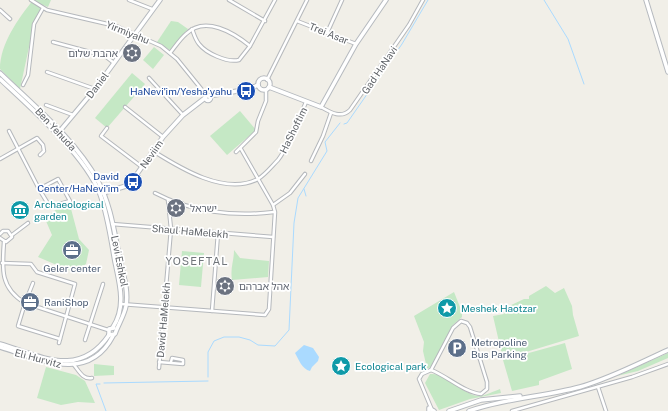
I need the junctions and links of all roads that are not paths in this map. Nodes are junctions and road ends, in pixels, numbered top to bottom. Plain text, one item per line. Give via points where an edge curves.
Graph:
1 (31, 0) edge
2 (129, 0) edge
3 (160, 0) edge
4 (229, 0) edge
5 (275, 0) edge
6 (307, 0) edge
7 (342, 0) edge
8 (386, 0) edge
9 (423, 0) edge
10 (646, 0) edge
11 (43, 8) junction
12 (152, 9) junction
13 (0, 10) edge
14 (10, 19) dead end
15 (265, 21) junction
16 (297, 21) junction
17 (192, 29) junction
18 (327, 33) junction
19 (136, 34) junction
20 (53, 42) dead end
21 (356, 44) junction
22 (250, 46) junction
23 (170, 53) junction
24 (114, 63) junction
25 (47, 72) dead end
26 (668, 72) edge
27 (0, 73) edge
28 (149, 78) dead end
29 (0, 79) edge
30 (268, 80) junction
31 (23, 85) dead end
32 (258, 85) junction
33 (95, 89) junction
34 (267, 89) junction
35 (208, 98) junction
36 (306, 102) junction
37 (46, 105) dead end
38 (125, 107) dead end
39 (320, 108) junction
40 (331, 113) junction
41 (183, 115) junction
42 (73, 116) junction
43 (107, 128) dead end
44 (9, 131) dead end
45 (58, 133) junction
46 (163, 137) junction
47 (241, 148) junction
48 (18, 149) junction
49 (153, 151) junction
50 (236, 152) dead end
51 (40, 155) dead end
52 (0, 159) edge
53 (311, 161) dead end
54 (142, 167) junction
55 (305, 174) dead end
56 (258, 179) junction
57 (39, 189) junction
58 (155, 192) dead end
59 (102, 193) junction
60 (168, 200) junction
61 (273, 205) junction
62 (275, 212) junction
63 (28, 223) dead end
64 (108, 224) junction
65 (113, 224) junction
66 (171, 229) junction
67 (218, 233) junction
68 (0, 234) edge
69 (12, 235) junction
70 (273, 237) junction
71 (0, 238) edge
72 (4, 242) junction
73 (2, 263) junction
74 (34, 284) dead end
75 (103, 284) dead end
76 (25, 303) junction
77 (121, 304) junction
78 (126, 304) junction
79 (164, 307) junction
80 (212, 311) junction
81 (66, 317) junction
82 (90, 325) junction
83 (115, 329) junction
84 (108, 330) junction
85 (111, 335) junction
86 (60, 338) junction
87 (85, 340) dead end
88 (59, 343) dead end
89 (0, 344) edge
90 (0, 347) edge
91 (668, 350) edge
92 (159, 362) junction
93 (171, 362) junction
94 (668, 364) edge
95 (74, 365) junction
96 (434, 366) junction
97 (159, 368) dead end
98 (431, 370) junction
99 (436, 372) junction
100 (92, 378) dead end
101 (598, 387) junction
102 (539, 395) junction
103 (431, 410) edge
104 (519, 410) edge
105 (449, 411) edge
106 (469, 411) edge
107 (512, 411) edge
108 (606, 411) edge

1 - 11 street, Yirmiyahu
2 - 12 street
3 - 12 street
4 - 15 street
5 - 15 street
6 - 16 street
7 - 18 street
8 - 21 street, Trei Asar
9 - 40 street, Gad HaNavi via 354,107 343,115
10 - 26 street
11 - 19 street, Yirmiyahu via 116,26
11 - 31 street via 34,24 28,76
12 - 19 street
13 - 14 street
15 - 22 street
16 - 18 street, Trei Asar
16 - 30 street
17 - 22 street via 204,26 224,29
17 - 22 street via 200,45 224,58 239,60
17 - 23 street
18 - 21 street, Trei Asar
19 - 23 street, Yirmiyahu
19 - 24 street, Daniel
20 - 24 street via 105,56
21 - 39 street
23 - 35 street, Yirmiyahu via 177,58
24 - 33 street, Daniel
25 - 33 street
27 - 45 street, Ben Yehuda
28 - 41 street
29 - 45 street, Ben Yehuda
30 - 32 street via 262,79
30 - 34 street
32 - 34 street via 260,89
32 - 35 street, Neviim via 249,90
33 - 42 street, Daniel
34 - 36 street
34 - 47 street via 266,101 256,132
35 - 41 street, Neviim
36 - 39 street
36 - 56 street, HaShoftim via 278,159
37 - 42 street
38 - 46 street
39 - 40 street
40 - 53 street via 324,136
41 - 46 street, Neviim
42 - 45 street, Daniel
43 - 54 street via 101,136
44 - 48 street
45 - 59 street, Ben Yehuda
46 - 49 street, Neviim
47 - 50 street
47 - 56 street
48 - 51 street via 37,138 44,150
48 - 52 street
48 - 57 street
49 - 54 street, Neviim
49 - 56 street via 184,170 215,182 248,182
54 - 59 street, Neviim via 126,186
55 - 61 street via 290,193
56 - 61 street
57 - 57 street via 50,207 70,201 58,179
58 - 60 street
59 - 64 street, Levi Eshkol
59 - 65 street, Levi Eshkol
60 - 62 street via 234,215
60 - 66 street, David HaMelekh
61 - 62 street
62 - 70 street
63 - 69 street
64 - 65 street, Shaul HaMelekh
64 - 77 street, Levi Eshkol via 121,290
65 - 66 street, Shaul HaMelekh
65 - 78 street, Levi Eshkol via 126,288
66 - 67 street, Shaul HaMelekh
66 - 79 street, David HaMelekh
67 - 70 street, Shaul HaMelekh
67 - 80 street
68 - 69 street via 6,230
69 - 72 street via 10,241
70 - 80 street via 268,309 265,315
71 - 72 street
72 - 73 street
73 - 76 street via 3,278 8,289 14,297
73 - 81 street via 31,264 37,272 75,284
74 - 76 street
75 - 82 street
76 - 81 street
76 - 86 street via 18,326
77 - 78 street
77 - 83 street, Levi Eshkol
78 - 79 street
78 - 83 street, Levi Eshkol
79 - 80 street
79 - 92 street, David HaMelekh
81 - 82 street
81 - 86 street
82 - 84 street
82 - 87 street
83 - 84 street
83 - 85 street
84 - 85 street
85 - 89 street, Eli Hurvitz via 96,351 73,362 53,360
85 - 95 street, Eli Hurvitz via 104,348 95,356
86 - 88 street
90 - 95 street, Eli Hurvitz via 53,363
91 - 102 street via 593,382
92 - 93 street
92 - 97 street, David HaMelekh
93 - 93 street via 183,364 183,360 172,358
94 - 101 street
95 - 100 street via 82,375
96 - 98 street
96 - 99 street
96 - 99 street via 454,328 460,322 467,323 487,382 486,391 476,394
98 - 99 street
98 - 103 street via 422,374 419,379
101 - 104 street
101 - 108 street
102 - 105 street via 489,398
102 - 106 street via 494,403
104 - 107 street

